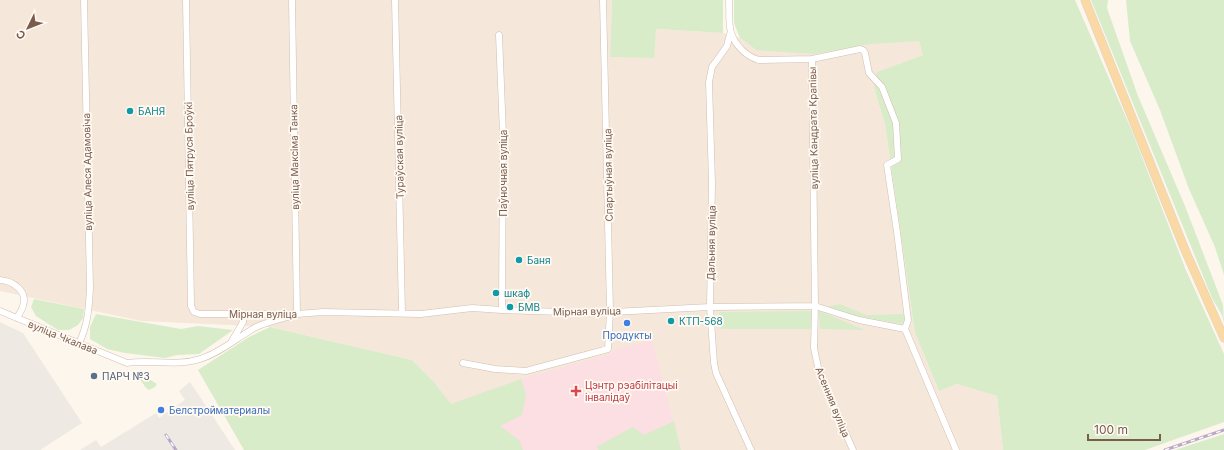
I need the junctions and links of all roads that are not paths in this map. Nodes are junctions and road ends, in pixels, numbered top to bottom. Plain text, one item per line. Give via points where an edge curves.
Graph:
1 (84, 0) edge
2 (186, 0) edge
3 (292, 0) edge
4 (395, 0) edge
5 (603, 0) edge
6 (729, 0) edge
7 (1085, 0) edge
8 (730, 34) junction
9 (499, 35) dead end
10 (812, 59) junction
11 (0, 280) edge
12 (815, 306) junction
13 (710, 307) junction
14 (0, 310) edge
15 (502, 310) junction
16 (610, 311) junction
17 (194, 312) joint
18 (240, 313) junction
19 (402, 313) junction
20 (297, 314) junction
21 (17, 318) junction
22 (905, 329) junction
23 (1224, 338) edge
24 (79, 343) junction
25 (230, 344) junction
26 (463, 363) dead end
27 (751, 450) edge
28 (853, 450) edge
29 (956, 450) edge

1 - 24 street, вуліца Алеся Адамовіча via 90,288 88,317
2 - 17 street, вуліца Пятруся Броўкі via 191,306
3 - 20 street, вуліца Максіма Танка
4 - 19 street, Тураўская вуліца
5 - 16 street, Спартыўная вуліца
6 - 8 street
7 - 23 main road
8 - 10 street via 734,42 758,60
8 - 13 street, Дальняя вуліца via 727,46 712,68 709,82 712,183
9 - 15 street, Паўночная вуліца via 503,134
10 - 12 street, вуліца Кандрата Крапівы
10 - 22 street, вуліца Кандрата Крапівы via 863,50 869,73 882,87 896,123 898,159 887,165 908,320
11 - 21 street via 9,281 19,288 24,306
12 - 13 street, Мірная вуліца
12 - 22 street, Мірная вуліца via 859,320
12 - 28 street, Асенняя вуліца via 814,348 818,367
13 - 16 street, Мірная вуліца
13 - 27 street, Дальняя вуліца via 716,373
14 - 21 street, вуліца Чкалава
15 - 16 street, Мірная вуліца via 594,313
15 - 19 street, Мірная вуліца via 472,308
16 - 26 street, Спартыўная вуліца via 608,349 526,371
17 - 18 street, Мірная вуліца
18 - 20 street, Мірная вуліца
18 - 25 street via 244,317 244,322
19 - 20 street, Мірная вуліца
20 - 25 street via 262,325
21 - 24 street, вуліца Чкалава
22 - 29 street
24 - 25 street, вуліца Чкалава via 127,363 186,362 206,357

